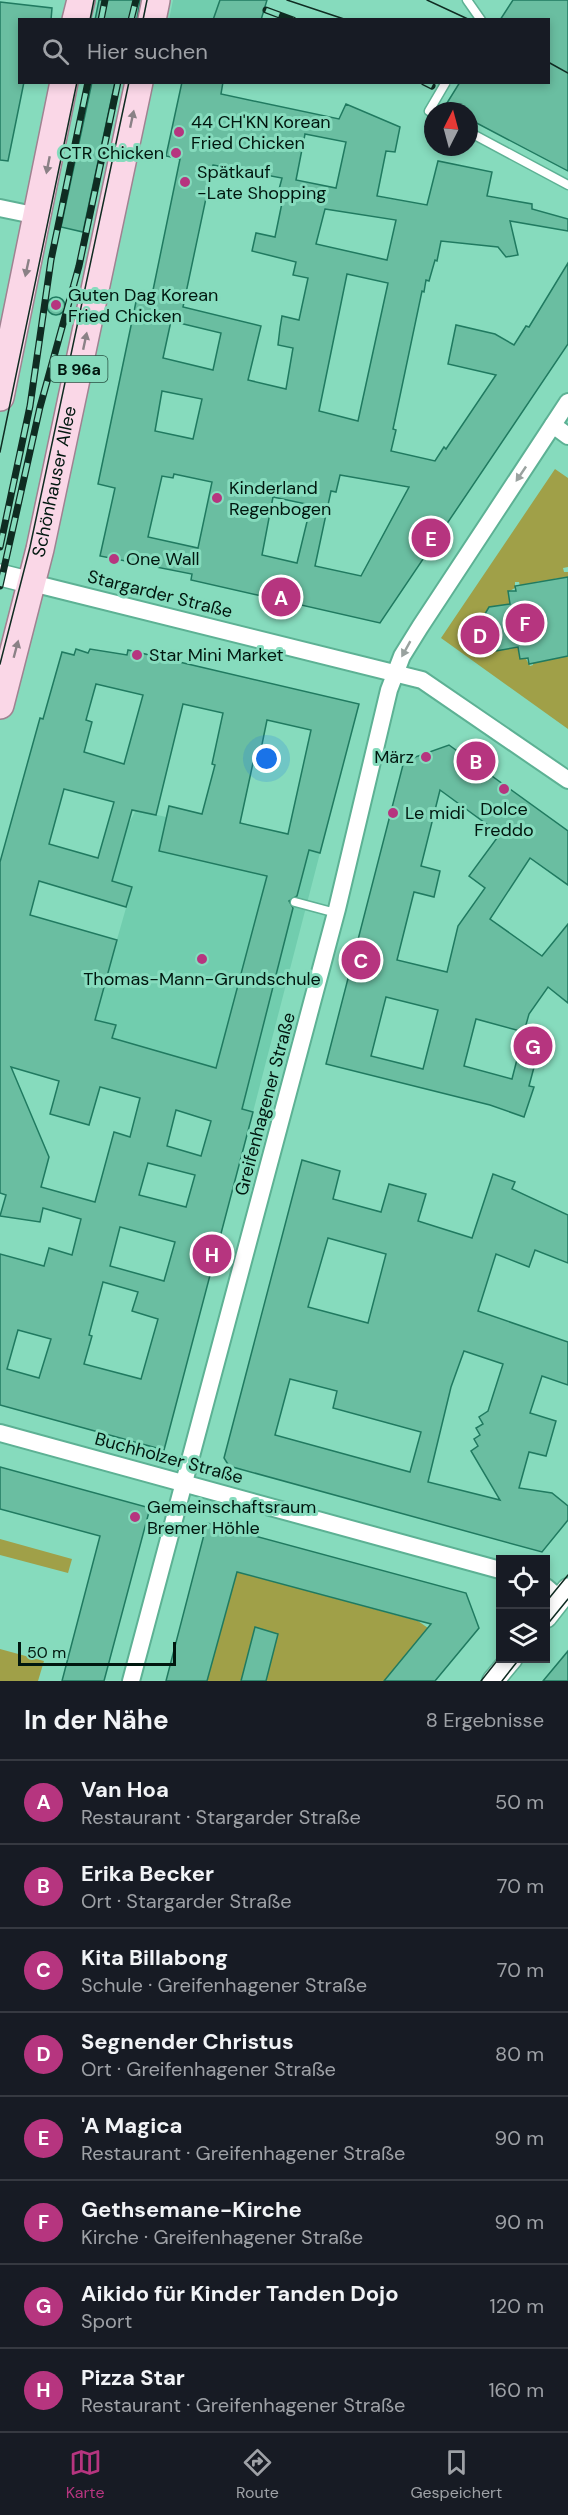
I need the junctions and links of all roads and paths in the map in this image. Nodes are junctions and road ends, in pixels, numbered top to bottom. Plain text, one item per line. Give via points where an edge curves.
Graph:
1 (156, 0) edge
2 (467, 0) edge
3 (152, 18) edge
4 (480, 18) edge
5 (64, 84) edge
6 (139, 84) edge
7 (445, 84) edge
8 (434, 102) edge
9 (478, 137) edge
10 (568, 185) edge
11 (0, 208) edge
12 (38, 216) junction
13 (0, 397) edge
14 (568, 402) edge
15 (553, 425) junction
16 (568, 436) edge
17 (0, 575) edge
18 (32, 583) junction
19 (396, 672) junction
20 (0, 705) edge
21 (568, 780) edge
22 (295, 902) dead end
23 (336, 913) junction
24 (0, 1433) edge
25 (183, 1482) junction
26 (496, 1569) edge
27 (558, 1592) edge
28 (550, 1609) edge
29 (509, 1663) edge
30 (131, 1681) edge
31 (493, 1681) edge

1 - 3 main road
2 - 4 lane
5 -> 12 main road
18 -> 6 main road, Schönhauser Allee / B 96a
7 - 8 lane, bridge
9 - 10 lane
11 - 12 street
12 -> 13 main road
14 - 15 street, Greifenhagener Straße
15 - 16 street
15 -> 19 street, Greifenhagener Straße via 420,627
17 - 18 street
18 - 19 street, Stargarder Straße
20 -> 18 main road, Schönhauser Allee / B 96a
19 - 21 street, Stargarder Straße via 422,680
19 - 23 street, Greifenhagener Straße
22 - 23 lane
23 - 25 street, Greifenhagener Straße
24 - 25 street, Buchholzer Straße
25 - 26 street, Buchholzer Straße
25 - 30 street, Greifenhagener Straße
27 - 28 street
29 - 31 street

